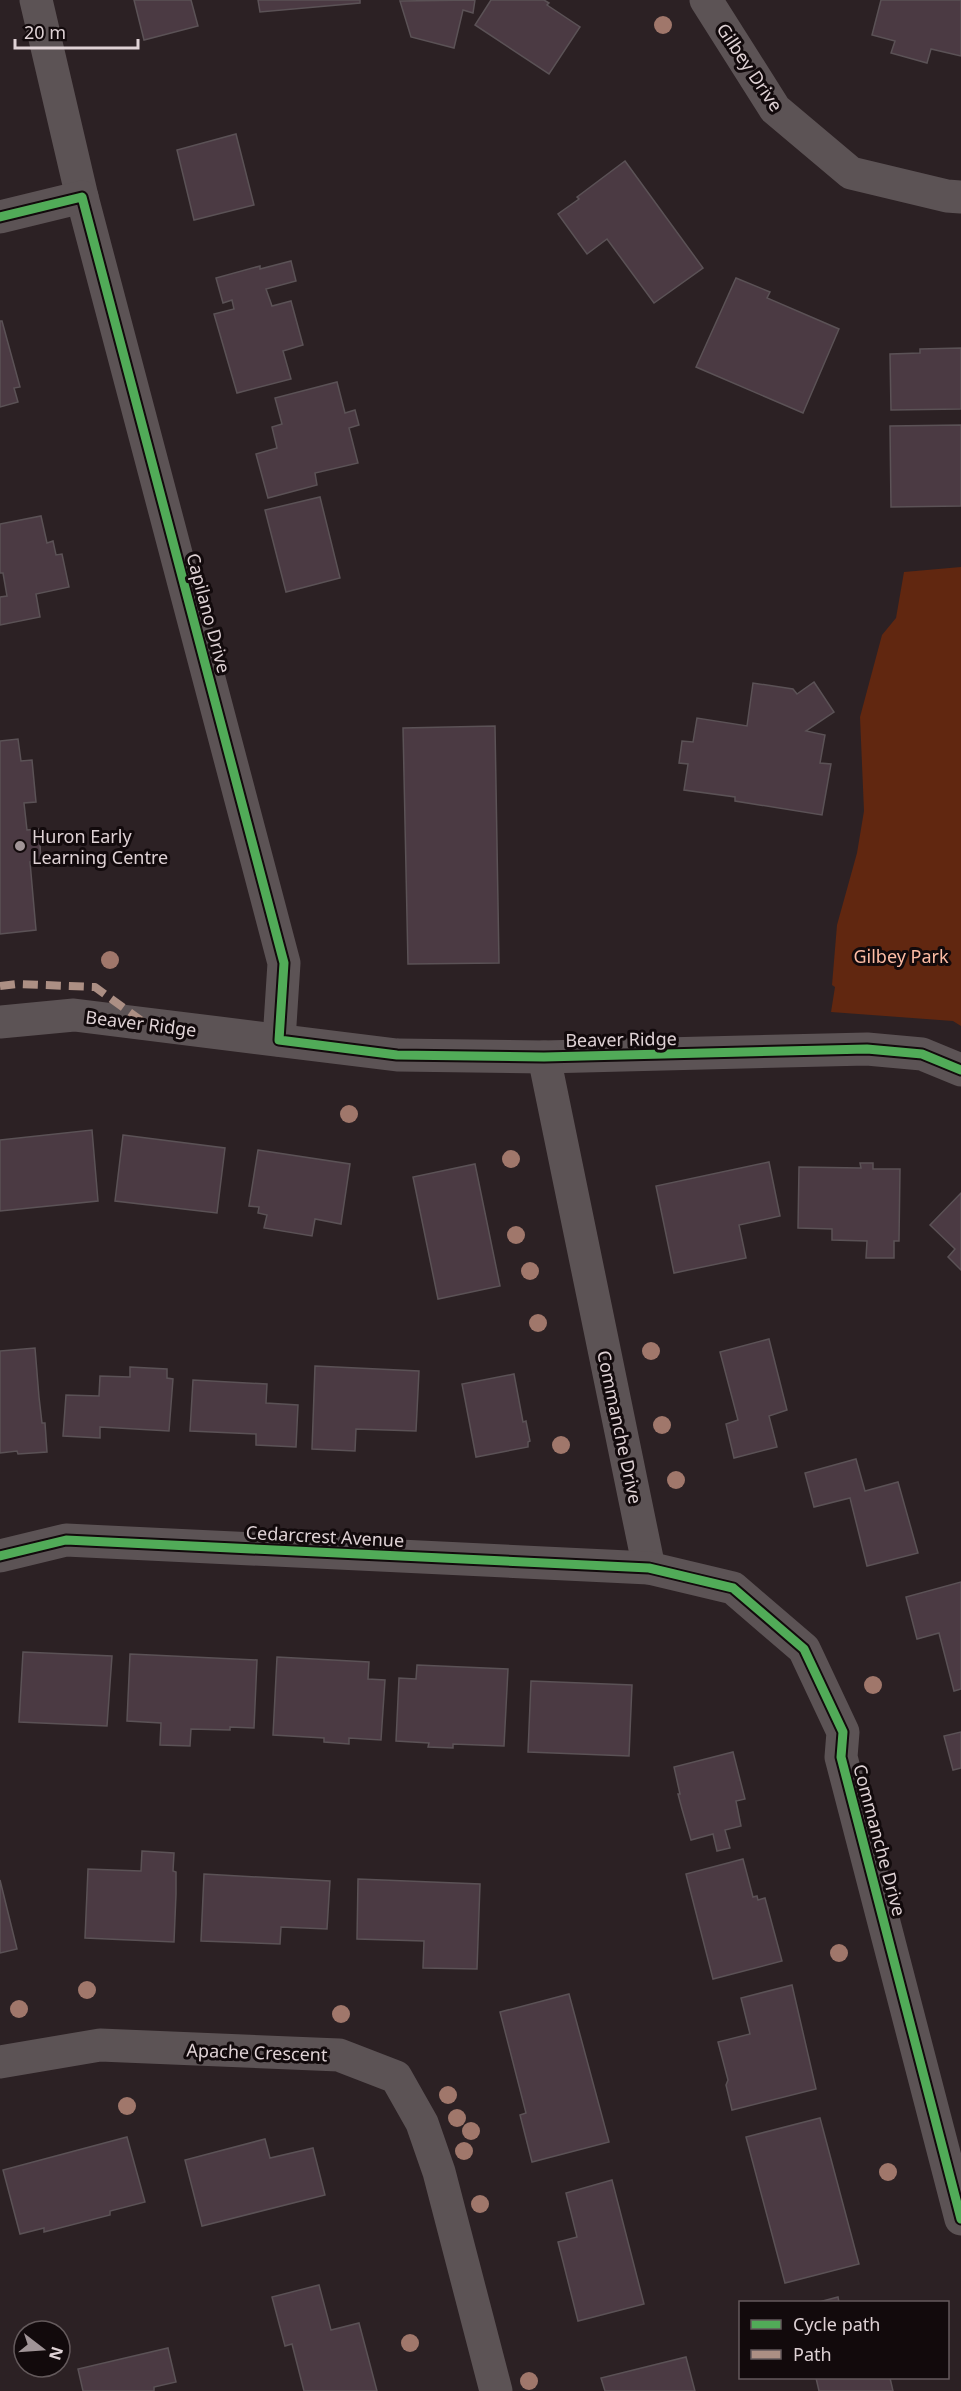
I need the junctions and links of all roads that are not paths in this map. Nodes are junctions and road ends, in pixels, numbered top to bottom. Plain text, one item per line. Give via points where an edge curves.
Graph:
1 (36, 0) edge
2 (706, 0) edge
3 (82, 196) junction
4 (961, 197) edge
5 (0, 217) edge
6 (0, 1022) edge
7 (279, 1040) junction
8 (544, 1057) junction
9 (961, 1070) edge
10 (0, 1556) edge
11 (649, 1568) junction
12 (0, 2062) edge
13 (961, 2219) edge
14 (496, 2391) edge

1 - 3 street, Capilano Drive
2 - 4 street, Gilbey Drive via 775,110 851,173
3 - 5 street
3 - 7 street, Capilano Drive via 284,963
6 - 7 street, Beaver Ridge via 75,1015
7 - 8 street, Beaver Ridge via 397,1055
8 - 9 street, Beaver Ridge via 867,1049 922,1054
8 - 11 street, Commanche Drive
10 - 11 street, Cedarcrest Avenue via 66,1540
11 - 13 street, Commanche Drive via 733,1588 804,1649 843,1732 841,1757
12 - 14 street, Apache Crescent via 100,2045 339,2055 396,2077 422,2123 439,2172

